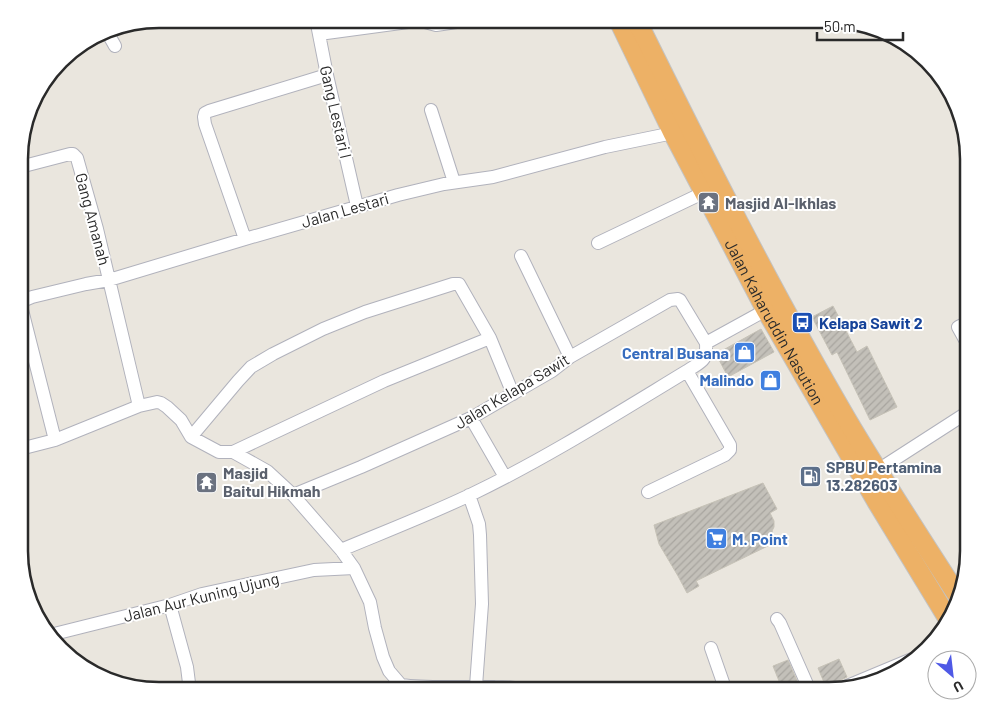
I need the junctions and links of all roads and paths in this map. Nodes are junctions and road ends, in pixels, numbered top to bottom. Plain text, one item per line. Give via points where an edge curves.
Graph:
1 (318, 28) edge
2 (364, 28) edge
3 (622, 28) edge
4 (640, 28) edge
5 (319, 34) junction
6 (110, 37) edge
7 (115, 46) dead end
8 (327, 75) junction
9 (431, 110) dead end
10 (674, 133) junction
11 (28, 165) edge
12 (454, 182) junction
13 (704, 192) junction
14 (357, 206) junction
15 (244, 239) junction
16 (598, 243) dead end
17 (520, 256) dead end
18 (109, 280) junction
19 (28, 299) edge
20 (766, 310) junction
21 (28, 334) edge
22 (490, 338) junction
23 (706, 343) junction
24 (570, 357) junction
25 (687, 371) junction
26 (822, 391) junction
27 (513, 394) junction
28 (139, 406) junction
29 (472, 418) junction
30 (959, 418) edge
31 (191, 437) junction
32 (55, 440) junction
33 (28, 447) edge
34 (234, 452) junction
35 (878, 470) junction
36 (505, 477) junction
37 (648, 492) dead end
38 (293, 494) junction
39 (469, 495) junction
40 (341, 550) junction
41 (354, 568) junction
42 (954, 590) edge
43 (170, 605) junction
44 (944, 613) edge
45 (777, 620) dead end
46 (58, 634) edge
47 (711, 648) dead end
48 (189, 682) edge
49 (398, 682) edge
50 (476, 682) edge
51 (723, 682) edge
52 (806, 682) edge

1 - 5 street, Gang Lestari I
2 - 5 street
3 - 10 highway, Jalan Kaharuddin Nasution
4 - 26 highway, Jalan Kaharuddin Nasution via 777,295
5 - 8 street, Gang Lestari I
6 - 7 street
8 - 14 street, Gang Lestari I
8 - 15 street via 205,113 205,124
9 - 12 street
10 - 12 street, Jalan Lestari via 605,147 493,177
10 - 13 highway, Jalan Kaharuddin Nasution
11 - 18 street, Gang Amanah via 70,154 75,156
12 - 14 street, Jalan Lestari
13 - 16 street
13 - 20 highway, Jalan Kaharuddin Nasution
14 - 15 street, Jalan Lestari
15 - 18 street, Jalan Lestari
17 - 24 street
18 - 19 street, Jalan Lestari
18 - 28 street
20 - 23 street
20 - 26 highway, Jalan Kaharuddin Nasution
21 - 32 street
22 - 27 street
22 - 31 street via 459,284 364,312 273,354 251,368
22 - 34 street via 384,381
23 - 24 street, Jalan Kelapa Sawit via 680,300 675,299
23 - 25 street via 706,358
24 - 27 street, Jalan Kelapa Sawit
25 - 36 street
25 - 37 street via 730,450
26 - 35 highway, Jalan Kaharuddin Nasution
26 - 44 highway, Jalan Kaharuddin Nasution via 877,502
27 - 29 street, Jalan Kelapa Sawit
28 - 31 street via 157,402 167,407 181,420
28 - 32 street
29 - 36 street
29 - 38 street, Jalan Kelapa Sawit
30 - 35 street
31 - 34 street via 218,452
32 - 33 street
34 - 38 street via 267,471
35 - 42 highway, Jalan Kaharuddin Nasution
36 - 39 street
38 - 40 street
39 - 40 street
39 - 50 street via 480,535 482,604
40 - 41 street
41 - 43 street, Jalan Aur Kuning Ujung via 314,570 202,594
41 - 49 street via 370,602 383,657
43 - 46 street, Jalan Aur Kuning Ujung
43 - 48 street
45 - 52 street
47 - 51 street

